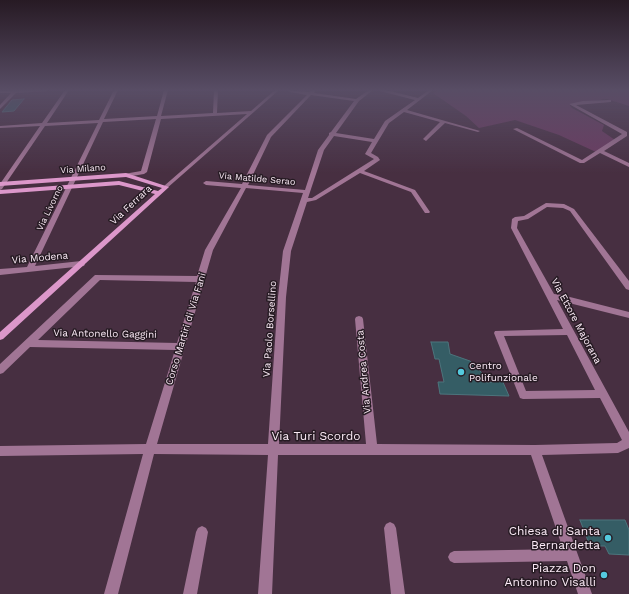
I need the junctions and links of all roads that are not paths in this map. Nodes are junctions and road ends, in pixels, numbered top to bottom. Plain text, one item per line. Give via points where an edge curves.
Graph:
1 (48, 118) edge
2 (103, 118) edge
3 (159, 118) junction
4 (163, 118) edge
5 (245, 118) edge
6 (287, 118) edge
7 (343, 118) edge
8 (393, 118) edge
9 (432, 118) edge
10 (594, 118) edge
11 (101, 121) junction
12 (444, 121) junction
13 (43, 125) junction
14 (0, 128) edge
15 (515, 129) dead end
16 (478, 131) dead end
17 (331, 134) junction
18 (426, 139) dead end
19 (375, 141) junction
20 (600, 151) junction
21 (629, 165) edge
22 (359, 171) junction
23 (126, 175) junction
24 (74, 178) junction
25 (206, 183) dead end
26 (1, 185) edge
27 (70, 187) junction
28 (166, 187) junction
29 (244, 187) junction
30 (0, 192) edge
31 (159, 193) junction
32 (305, 197) junction
33 (426, 212) dead end
34 (81, 264) junction
35 (30, 269) junction
36 (0, 272) edge
37 (201, 279) junction
38 (629, 287) edge
39 (551, 298) junction
40 (629, 315) edge
41 (359, 319) dead end
42 (570, 332) junction
43 (0, 337) edge
44 (28, 343) junction
45 (181, 347) junction
46 (0, 370) edge
47 (603, 394) junction
48 (629, 441) edge
49 (150, 449) junction
50 (273, 449) junction
51 (372, 450) junction
52 (535, 450) junction
53 (0, 451) edge
54 (390, 528) dead end
55 (202, 532) dead end
56 (572, 555) junction
57 (454, 557) dead end
58 (110, 594) edge
59 (190, 594) edge
60 (265, 594) edge
61 (398, 594) edge
62 (585, 594) edge

1 - 13 street
2 - 11 street, Via Livorno
3 - 4 street
3 - 11 street
3 - 23 street via 144,172
5 - 28 street, Via Ferrara
6 - 29 street, Corso Martiri di Via Fani via 269,136
7 - 17 street, Via Paolo Borsellino
8 - 19 street
9 - 12 street
10 - 20 street via 625,135
11 - 13 street
11 - 24 street, Via Livorno
12 - 16 street
12 - 18 street
13 - 14 street
13 - 26 street
15 - 20 street via 582,162
17 - 19 street
17 - 32 street, Via Paolo Borsellino via 321,150
19 - 22 street via 368,154 376,160
20 - 21 street
22 - 32 street via 314,199
22 - 33 street via 413,191
23 - 24 street, Via Milano
23 - 28 street, Via Milano
24 - 26 street, Via Milano
24 - 27 street, Via Livorno
25 - 29 street, Via Matilde Serao
27 - 30 street, Via Milano
27 - 31 street, Via Milano via 119,183
27 - 35 street, Via Livorno
28 - 31 street, Via Ferrara
29 - 32 street, Via Matilde Serao
29 - 37 street, Corso Martiri di Via Fani via 209,250
31 - 34 street, Via Ferrara
32 - 50 street, Via Paolo Borsellino via 287,251
34 - 35 street, Via Modena
34 - 43 street, Via Ferrara
35 - 36 street, Via Modena
37 - 44 street via 98,277
37 - 45 street, Corso Martiri di Via Fani
38 - 39 street, Via Ettore Majorana via 572,210 564,206 546,205 526,218 516,219 514,228
39 - 40 street via 562,298
39 - 42 street, Via Ettore Majorana
41 - 51 street, Via Andrea Costa
42 - 47 street, Via Ettore Majorana
42 - 47 street via 498,334 523,395
44 - 45 street, Via Antonello Gaggini
44 - 46 street
45 - 49 street, Corso Martiri di Via Fani
47 - 48 street, Via Ettore Majorana
48 - 52 street, Via Turi Scordo via 618,448
49 - 50 street, Via Turi Scordo
49 - 53 street, Via Turi Scordo
49 - 58 street, Corso Martiri di Via Fani
50 - 51 street, Via Turi Scordo
50 - 60 street, Via Paolo Borsellino
51 - 52 street, Via Turi Scordo
52 - 56 street
54 - 61 street
55 - 59 street
56 - 57 street
56 - 62 street

